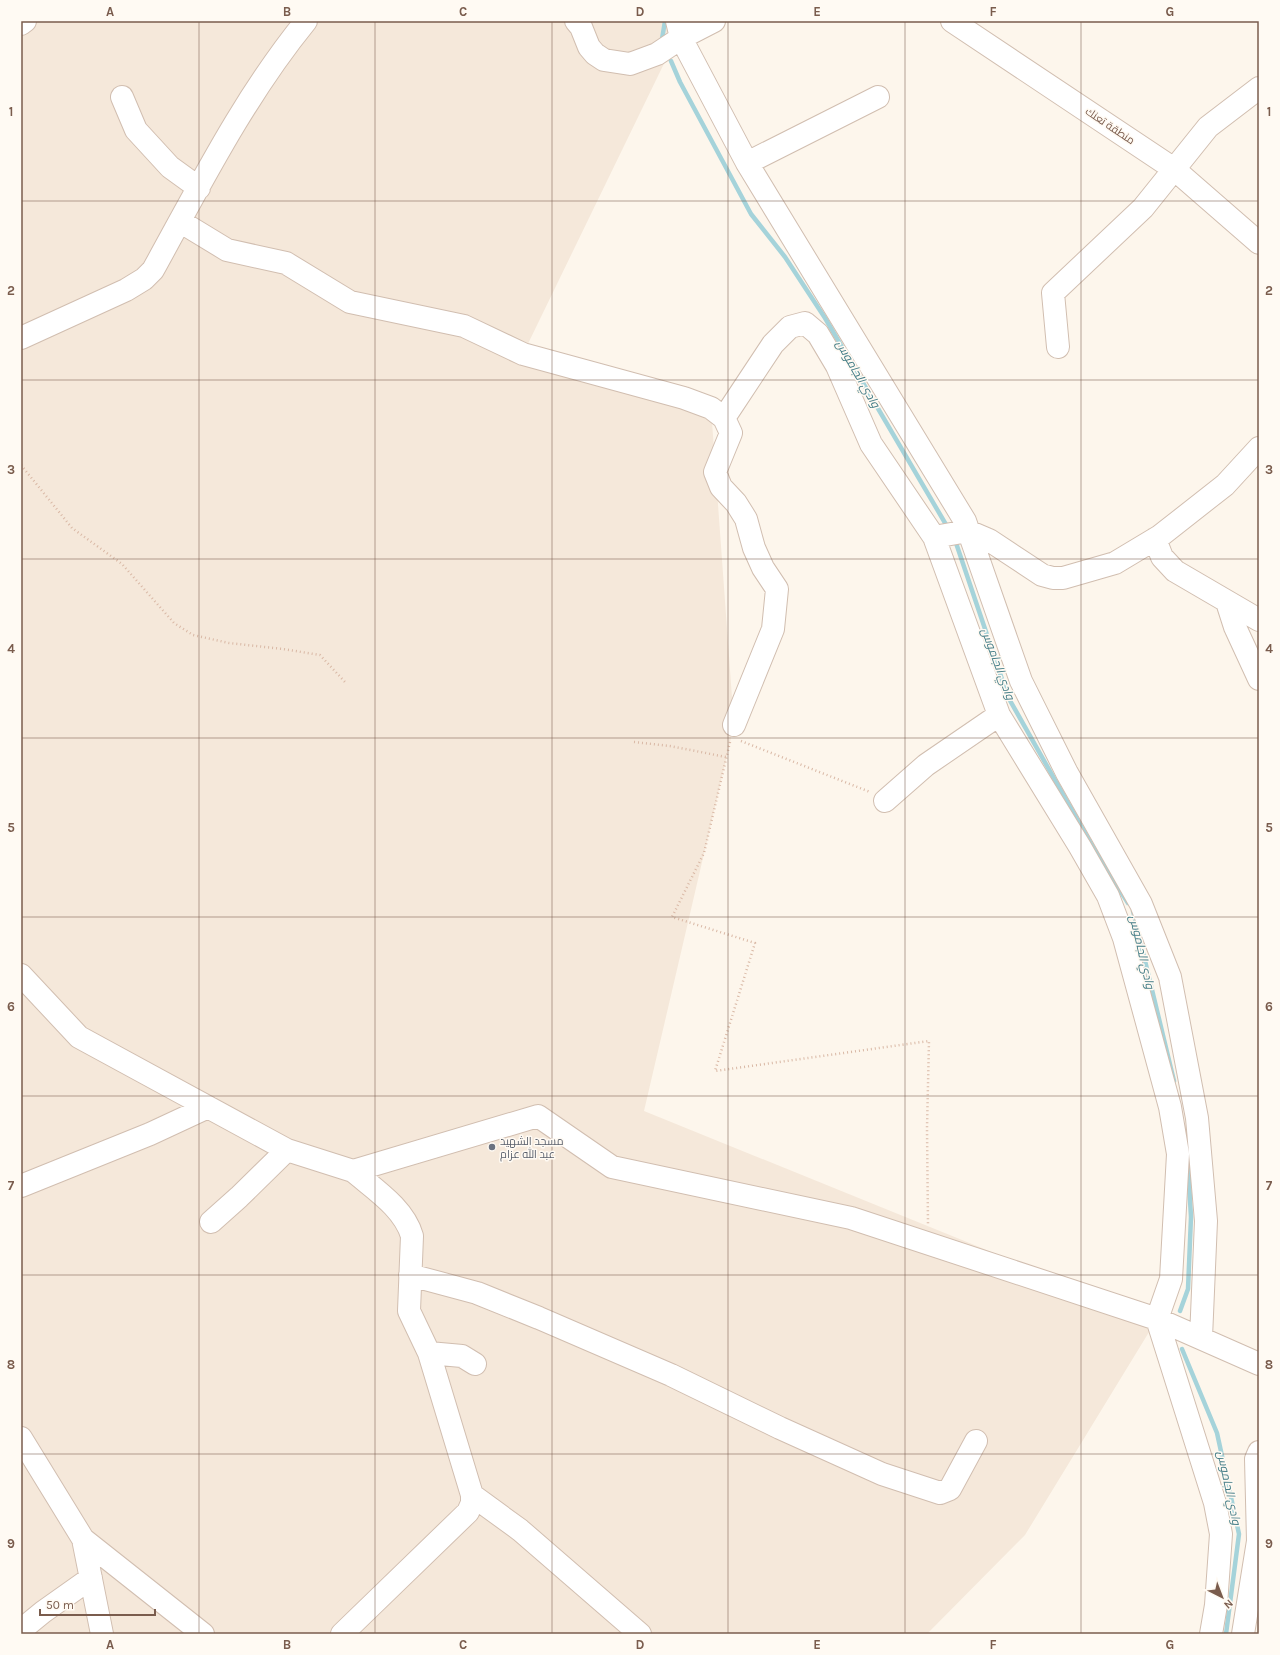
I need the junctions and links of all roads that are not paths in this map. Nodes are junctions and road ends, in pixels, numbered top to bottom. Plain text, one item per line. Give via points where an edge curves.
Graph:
1 (25, 21) edge
2 (306, 21) edge
3 (576, 21) edge
4 (714, 21) edge
5 (21, 24) edge
6 (964, 24) edge
7 (679, 30) edge
8 (1259, 88) edge
9 (122, 97) dead end
10 (878, 97) dead end
11 (747, 163) junction
12 (1174, 169) junction
13 (199, 188) junction
14 (181, 222) junction
15 (1259, 243) edge
16 (21, 338) edge
17 (1058, 347) dead end
18 (724, 418) junction
19 (1259, 448) edge
20 (968, 531) junction
21 (934, 537) junction
22 (1155, 539) junction
23 (1227, 602) junction
24 (1259, 620) edge
25 (1259, 679) edge
26 (999, 714) junction
27 (732, 731) road end
28 (885, 801) road end
29 (21, 975) edge
30 (208, 1107) junction
31 (287, 1150) junction
32 (353, 1171) junction
33 (21, 1186) edge
34 (210, 1222) dead end
35 (410, 1275) junction
36 (1157, 1319) junction
37 (1200, 1338) junction
38 (429, 1353) junction
39 (475, 1364) dead end
40 (1259, 1364) edge
41 (21, 1438) edge
42 (976, 1441) dead end
43 (1259, 1452) edge
44 (472, 1495) junction
45 (83, 1539) junction
46 (91, 1578) junction
47 (1255, 1593) edge
48 (21, 1630) edge
49 (102, 1634) edge
50 (203, 1634) edge
51 (342, 1634) edge
52 (640, 1634) edge
53 (1211, 1634) edge
54 (1243, 1634) edge

1 - 5 street
2 - 13 street via 280,52 236,121
3 - 7 street via 595,54 604,60 630,64 657,54
4 - 7 street
6 - 12 street, منطقة تعنك
7 - 11 street
8 - 12 street via 1208,127
9 - 13 street via 136,130 170,167
10 - 11 street
11 - 20 street via 965,521
12 - 15 street, منطقة تعنك
12 - 17 street via 1143,208 1053,293
13 - 14 street
14 - 16 street via 153,270 144,279 126,290
14 - 18 street via 227,250 286,263 350,302 464,326 523,354 684,398 711,408
18 - 21 street via 772,344 790,327 805,323 818,334 837,366 871,444
18 - 27 street via 730,433 715,472 721,487 746,519 754,548 777,589 773,629
19 - 22 street via 1225,485
20 - 21 street
20 - 22 street via 989,540 1042,575 1053,578 1063,578 1115,563
20 - 37 street via 1021,681 1067,773 1141,904 1170,978 1197,1118 1204,1197 1206,1221
21 - 26 street
22 - 23 street via 1162,557 1175,571
23 - 24 street
23 - 25 street via 1235,627
26 - 28 street via 926,765
26 - 36 street via 1108,896 1124,938 1170,1107 1178,1154 1171,1279
29 - 30 street via 79,1037
30 - 31 street
30 - 33 street via 150,1134
31 - 32 street
31 - 34 street
32 - 35 street via 409,1224 412,1236
32 - 36 street via 538,1116 612,1167 852,1218
35 - 38 street via 409,1311
35 - 42 street via 477,1293 539,1318 671,1375 882,1474 940,1493 950,1489
36 - 37 street
36 - 53 street via 1215,1503 1222,1534
37 - 40 street
38 - 39 street via 462,1356
38 - 44 street
41 - 45 street
43 - 47 street via 1256,1459 1258,1541
44 - 51 street via 468,1512
44 - 52 street via 520,1530
45 - 46 street
45 - 50 street
46 - 48 street
46 - 49 street
47 - 54 street

